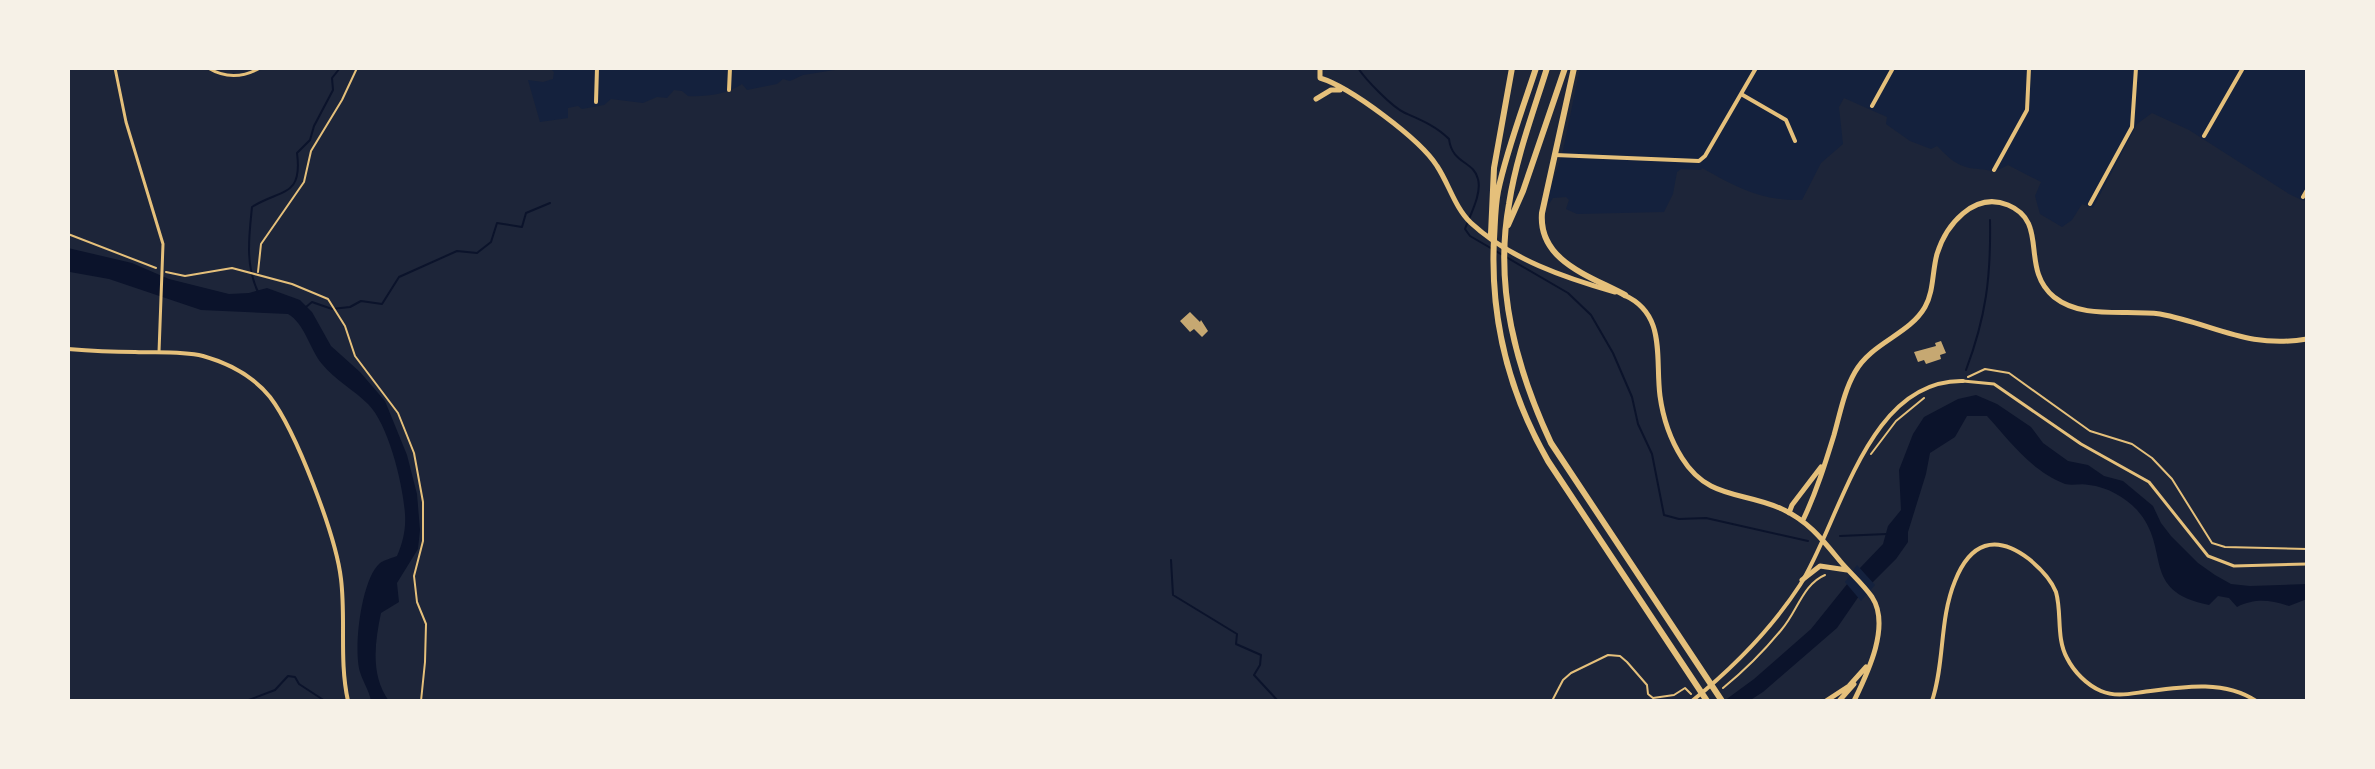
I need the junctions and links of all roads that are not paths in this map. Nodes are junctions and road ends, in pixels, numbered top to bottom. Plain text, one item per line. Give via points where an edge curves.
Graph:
1 (115, 68) edge
2 (208, 68) edge
3 (260, 68) edge
4 (597, 68) edge
5 (730, 68) edge
6 (1320, 68) edge
7 (1512, 68) edge
8 (1536, 68) edge
9 (1547, 68) edge
10 (1565, 68) edge
11 (1574, 68) edge
12 (1756, 68) edge
13 (1893, 68) edge
14 (2029, 68) edge
15 (2136, 68) edge
16 (2243, 68) edge
17 (729, 90) dead end
18 (1343, 90) junction
19 (1741, 94) junction
20 (1316, 99) dead end
21 (596, 102) dead end
22 (1872, 106) dead end
23 (2204, 136) dead end
24 (1795, 141) dead end
25 (1555, 155) junction
26 (1994, 170) dead end
27 (2307, 190) edge
28 (2303, 197) dead end
29 (2090, 204) dead end
30 (1493, 220) junction
31 (1505, 232) junction
32 (1625, 295) junction
33 (2307, 339) edge
34 (68, 349) edge
35 (159, 352) junction
36 (1963, 381) joint
37 (1826, 460) junction
38 (1789, 513) junction
39 (1803, 520) junction
40 (1823, 539) junction
41 (2307, 564) edge
42 (1848, 571) junction
43 (1802, 580) junction
44 (1869, 664) junction
45 (1859, 677) junction
46 (1693, 700) edge
47 (348, 701) edge
48 (1707, 701) edge
49 (1722, 701) edge
50 (1826, 701) edge
51 (1839, 701) edge
52 (1854, 701) edge
53 (1932, 701) edge
54 (2256, 701) edge

1 - 35 street via 160,232
2 - 3 street via 236,76
4 - 21 street
5 - 17 street
6 - 18 street via 1320,78
7 - 30 main road via 1496,150
8 - 30 main road
9 - 31 main road via 1523,144
10 - 31 main road
11 - 25 main road
12 - 19 street
13 - 22 street
14 - 26 street via 2027,110
15 - 29 street via 2132,127
16 - 23 street
18 - 20 street
18 - 32 street via 1421,146 1474,226 1546,268
19 - 24 street via 1786,120
19 - 25 street via 1703,159 1695,162
25 - 32 main road via 1542,217 1546,243 1559,258
27 - 28 street
30 - 48 main road via 1499,331 1527,422
31 - 49 main road via 1503,268 1516,350 1551,443
32 - 38 street via 1643,306 1654,322 1663,411 1691,471 1713,488
33 - 37 street via 2253,340 2159,314 2071,306 2051,294 2040,279 2025,217 2005,204 1984,202 1965,212 1946,234 1919,316 1875,348 1856,370
34 - 35 street
35 - 47 street via 201,356 230,366 267,394 282,416 338,560
36 - 40 street via 1928,388 1889,415 1870,442
36 - 41 street via 1994,384 2081,444 2149,482 2208,556 2234,566
37 - 38 street
37 - 39 street
38 - 39 street
39 - 40 street
40 - 42 street
40 - 43 street
42 - 43 street via 1820,566
42 - 44 street via 1877,607 1879,627
43 - 46 street via 1750,649
44 - 45 street
44 - 52 street
45 - 50 street
45 - 51 street
53 - 54 street via 1945,611 1957,576 1975,551 1997,543 2026,556 2046,575 2055,592 2065,656 2095,688 2127,695 2205,686

